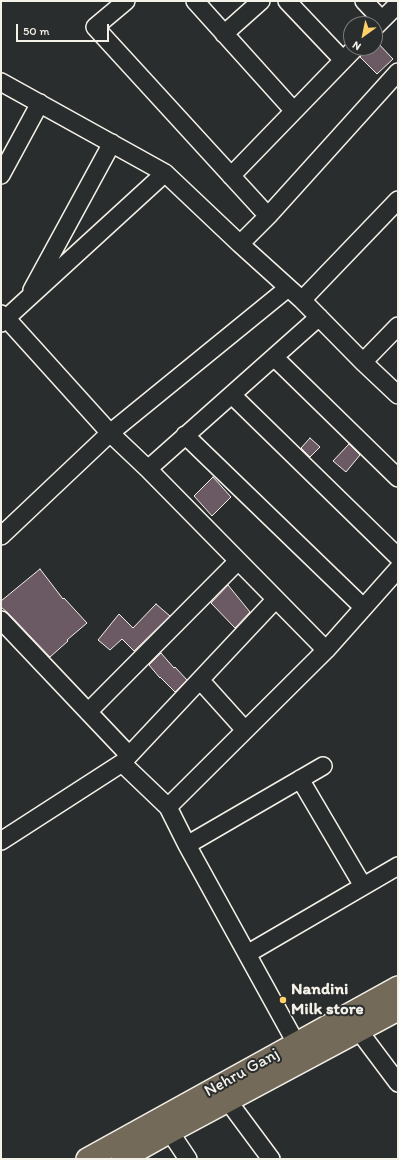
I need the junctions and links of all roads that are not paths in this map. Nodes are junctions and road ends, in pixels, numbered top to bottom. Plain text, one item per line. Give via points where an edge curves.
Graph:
1 (126, 1) edge
2 (195, 1) edge
3 (261, 1) edge
4 (287, 1) edge
5 (364, 1) edge
6 (398, 4) edge
7 (373, 16) edge
8 (383, 19) edge
9 (224, 34) junction
10 (347, 56) edge
11 (343, 60) junction
12 (398, 72) edge
13 (1, 82) edge
14 (40, 103) junction
15 (294, 111) junction
16 (112, 143) junction
17 (165, 173) junction
18 (1, 175) edge
19 (231, 176) junction
20 (398, 200) edge
21 (268, 216) junction
22 (240, 244) junction
23 (288, 288) junction
24 (302, 300) junction
25 (25, 302) junction
26 (319, 317) junction
27 (3, 319) edge
28 (398, 326) edge
29 (274, 357) junction
30 (363, 362) junction
31 (398, 395) edge
32 (232, 396) junction
33 (110, 433) junction
34 (185, 435) junction
35 (148, 469) junction
36 (398, 478) edge
37 (1, 536) edge
38 (398, 557) edge
39 (238, 561) junction
40 (398, 569) edge
41 (275, 600) junction
42 (363, 607) junction
43 (1, 620) edge
44 (326, 650) junction
45 (200, 680) junction
46 (88, 712) junction
47 (245, 730) junction
48 (126, 759) junction
49 (323, 766) dead end
50 (300, 780) junction
51 (168, 807) junction
52 (1, 840) edge
53 (187, 845) junction
54 (398, 866) edge
55 (363, 886) junction
56 (247, 954) junction
57 (398, 987) edge
58 (398, 1010) edge
59 (359, 1031) junction
60 (296, 1043) junction
61 (398, 1083) edge
62 (228, 1101) junction
63 (170, 1132) junction
64 (87, 1159) edge
65 (122, 1159) edge
66 (188, 1159) edge
67 (271, 1159) edge

1 - 19 street via 95,27
2 - 9 street
3 - 9 street
4 - 11 street
5 - 7 street
6 - 8 street
9 - 15 street
10 - 11 street
11 - 15 street
12 - 21 street
13 - 14 street
14 - 16 street
14 - 18 street
15 - 19 street
16 - 17 street
16 - 25 street
17 - 22 street
17 - 25 street
19 - 21 street
20 - 24 street
21 - 22 street
22 - 23 street
23 - 24 street
23 - 33 street
24 - 26 street
25 - 27 street
26 - 29 street
26 - 30 street
27 - 33 street
28 - 30 street
29 - 32 street
29 - 36 street
30 - 31 street
32 - 34 street
32 - 38 street
33 - 35 street
33 - 37 street
34 - 35 street
34 - 42 street
35 - 39 street
39 - 41 street
39 - 46 street
40 - 42 street
41 - 44 street
41 - 45 street
42 - 44 street
43 - 46 street
44 - 47 street
45 - 47 street
45 - 48 street
46 - 48 street
47 - 51 street
48 - 51 street
48 - 52 street
49 - 50 street
50 - 53 street
50 - 55 street
51 - 53 street
53 - 56 street
54 - 55 street
55 - 56 street
56 - 60 street
57 - 60 main road, Nehru Ganj
58 - 59 main road, Nehru Ganj
59 - 61 street
59 - 62 main road, Nehru Ganj
60 - 64 main road, Nehru Ganj
62 - 63 main road, Nehru Ganj
62 - 67 street
63 - 65 main road, Nehru Ganj
63 - 66 street

